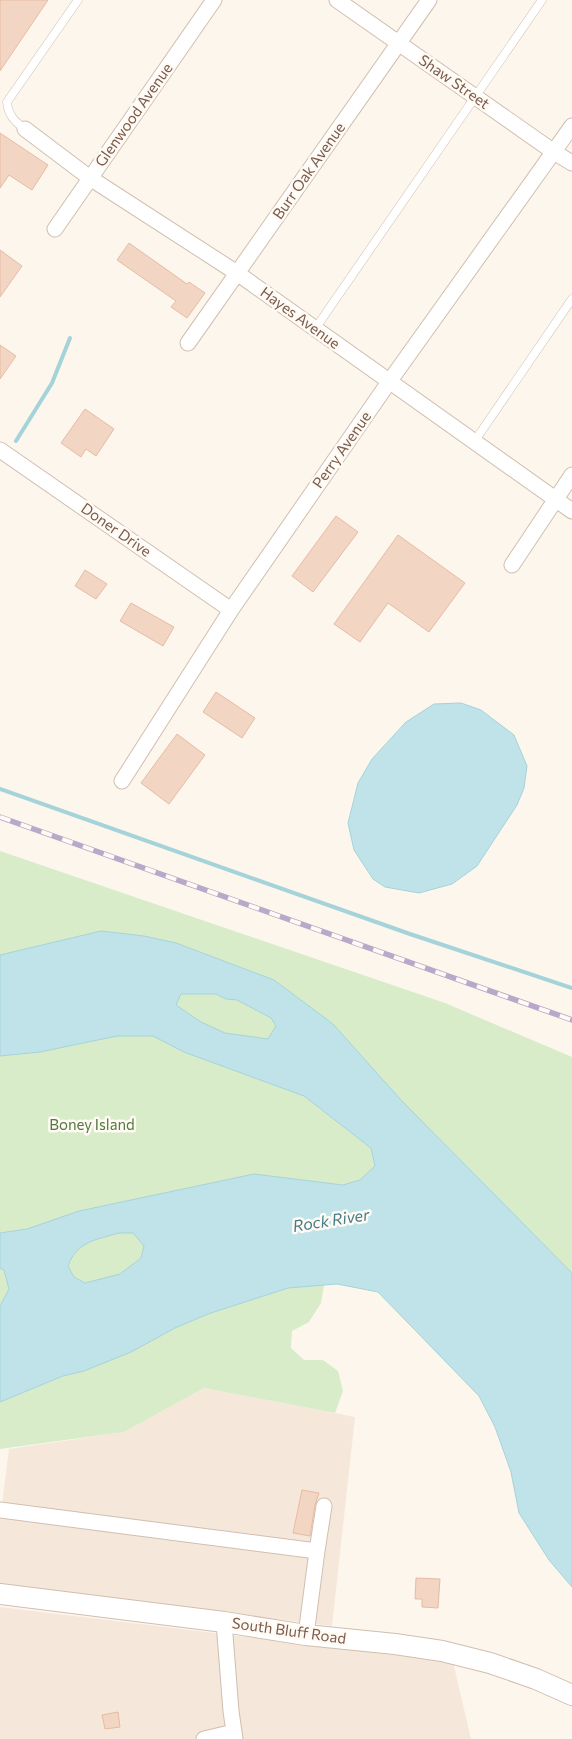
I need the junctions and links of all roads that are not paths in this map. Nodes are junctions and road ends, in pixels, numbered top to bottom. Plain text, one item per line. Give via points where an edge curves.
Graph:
1 (78, 0) edge
2 (214, 0) edge
3 (337, 0) edge
4 (429, 0) edge
5 (542, 0) edge
6 (399, 44) junction
7 (474, 96) junction
8 (572, 126) edge
9 (25, 129) joint
10 (554, 152) junction
11 (572, 163) edge
12 (90, 178) junction
13 (55, 229) dead end
14 (237, 273) junction
15 (572, 299) edge
16 (314, 329) junction
17 (188, 343) dead end
18 (389, 382) junction
19 (474, 442) junction
20 (0, 450) edge
21 (572, 475) edge
22 (555, 499) junction
23 (572, 512) edge
24 (512, 566) dead end
25 (231, 610) junction
26 (122, 781) dead end
27 (324, 1506) dead end
28 (0, 1510) edge
29 (317, 1551) junction
30 (0, 1594) edge
31 (224, 1622) junction
32 (306, 1635) junction
33 (572, 1695) edge
34 (235, 1735) edge
35 (204, 1739) edge

1 - 9 lane via 7,102 10,114
2 - 12 street, Glenwood Avenue
3 - 6 street, Shaw Street
4 - 6 street, Burr Oak Avenue
5 - 7 lane
6 - 7 street, Shaw Street
6 - 14 street, Burr Oak Avenue
7 - 10 street, Shaw Street
7 - 16 lane
8 - 10 street, Perry Avenue
9 - 12 street, Hayes Avenue
10 - 11 street, Shaw Street
10 - 18 street, Perry Avenue
12 - 13 street, Glenwood Avenue
12 - 14 street, Hayes Avenue
14 - 16 street, Hayes Avenue
14 - 17 street, Burr Oak Avenue
15 - 19 lane
16 - 18 street, Hayes Avenue
18 - 19 street, Hayes Avenue
18 - 25 street, Perry Avenue
19 - 22 street, Hayes Avenue
20 - 25 street, Doner Drive
21 - 22 street
22 - 23 street, Hayes Avenue
22 - 24 street
25 - 26 street, Perry Avenue
27 - 29 street
28 - 29 street
29 - 32 street
30 - 31 street, South Bluff Road
31 - 32 street, South Bluff Road
31 - 34 street
32 - 33 street, South Bluff Road via 395,1644 466,1656 536,1679
34 - 35 street

